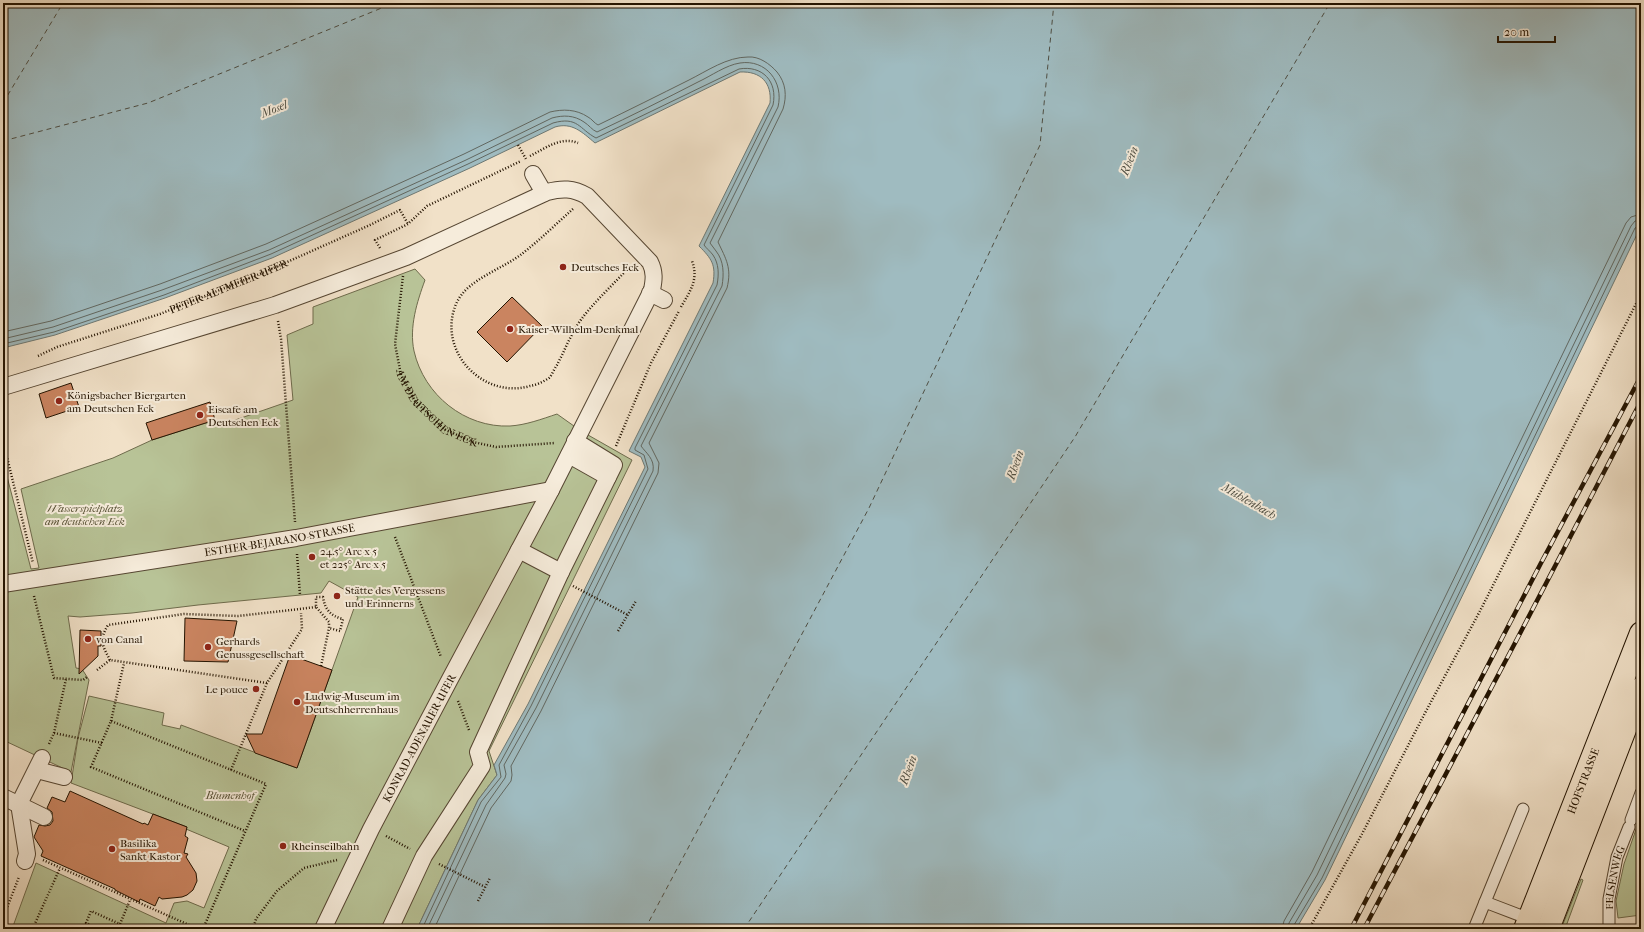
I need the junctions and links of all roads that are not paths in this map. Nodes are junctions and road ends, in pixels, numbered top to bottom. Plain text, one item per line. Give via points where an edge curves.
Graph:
1 (534, 174) dead end
2 (544, 193) junction
3 (3, 387) edge
4 (572, 448) junction
5 (551, 490) junction
6 (519, 550) junction
7 (560, 575) junction
8 (3, 584) edge
9 (1641, 633) edge
10 (1641, 688) edge
11 (64, 777) dead end
12 (1641, 793) edge
13 (3, 797) edge
14 (19, 804) junction
15 (1523, 809) dead end
16 (44, 817) dead end
17 (26, 857) road end
18 (1485, 902) junction
19 (1527, 924) edge
20 (1548, 928) edge
21 (323, 929) edge
22 (390, 929) edge
23 (1474, 929) edge
24 (1609, 929) edge

1 - 2 street
2 - 3 street via 406,258 275,305
2 - 4 street via 568,189 587,196 653,269 657,296
4 - 5 street, KONRAD-ADENAUER-UFER
4 - 7 street via 608,477
5 - 6 street, KONRAD-ADENAUER-UFER
5 - 8 street, ESTHER-BEJARANO-STRASSE via 296,538
6 - 7 street
6 - 21 street, KONRAD-ADENAUER-UFER via 371,829
7 - 22 street via 478,752 482,766
9 - 19 main road, HOFSTRASSE
10 - 20 main road, HOFSTRASSE
11 - 14 street via 39,764
12 - 24 lane, FELSENWEG via 1617,857 1609,899
13 - 14 street
14 - 16 street
14 - 17 street
15 - 18 lane
18 - 19 lane
18 - 23 lane
19 - 20 lane

